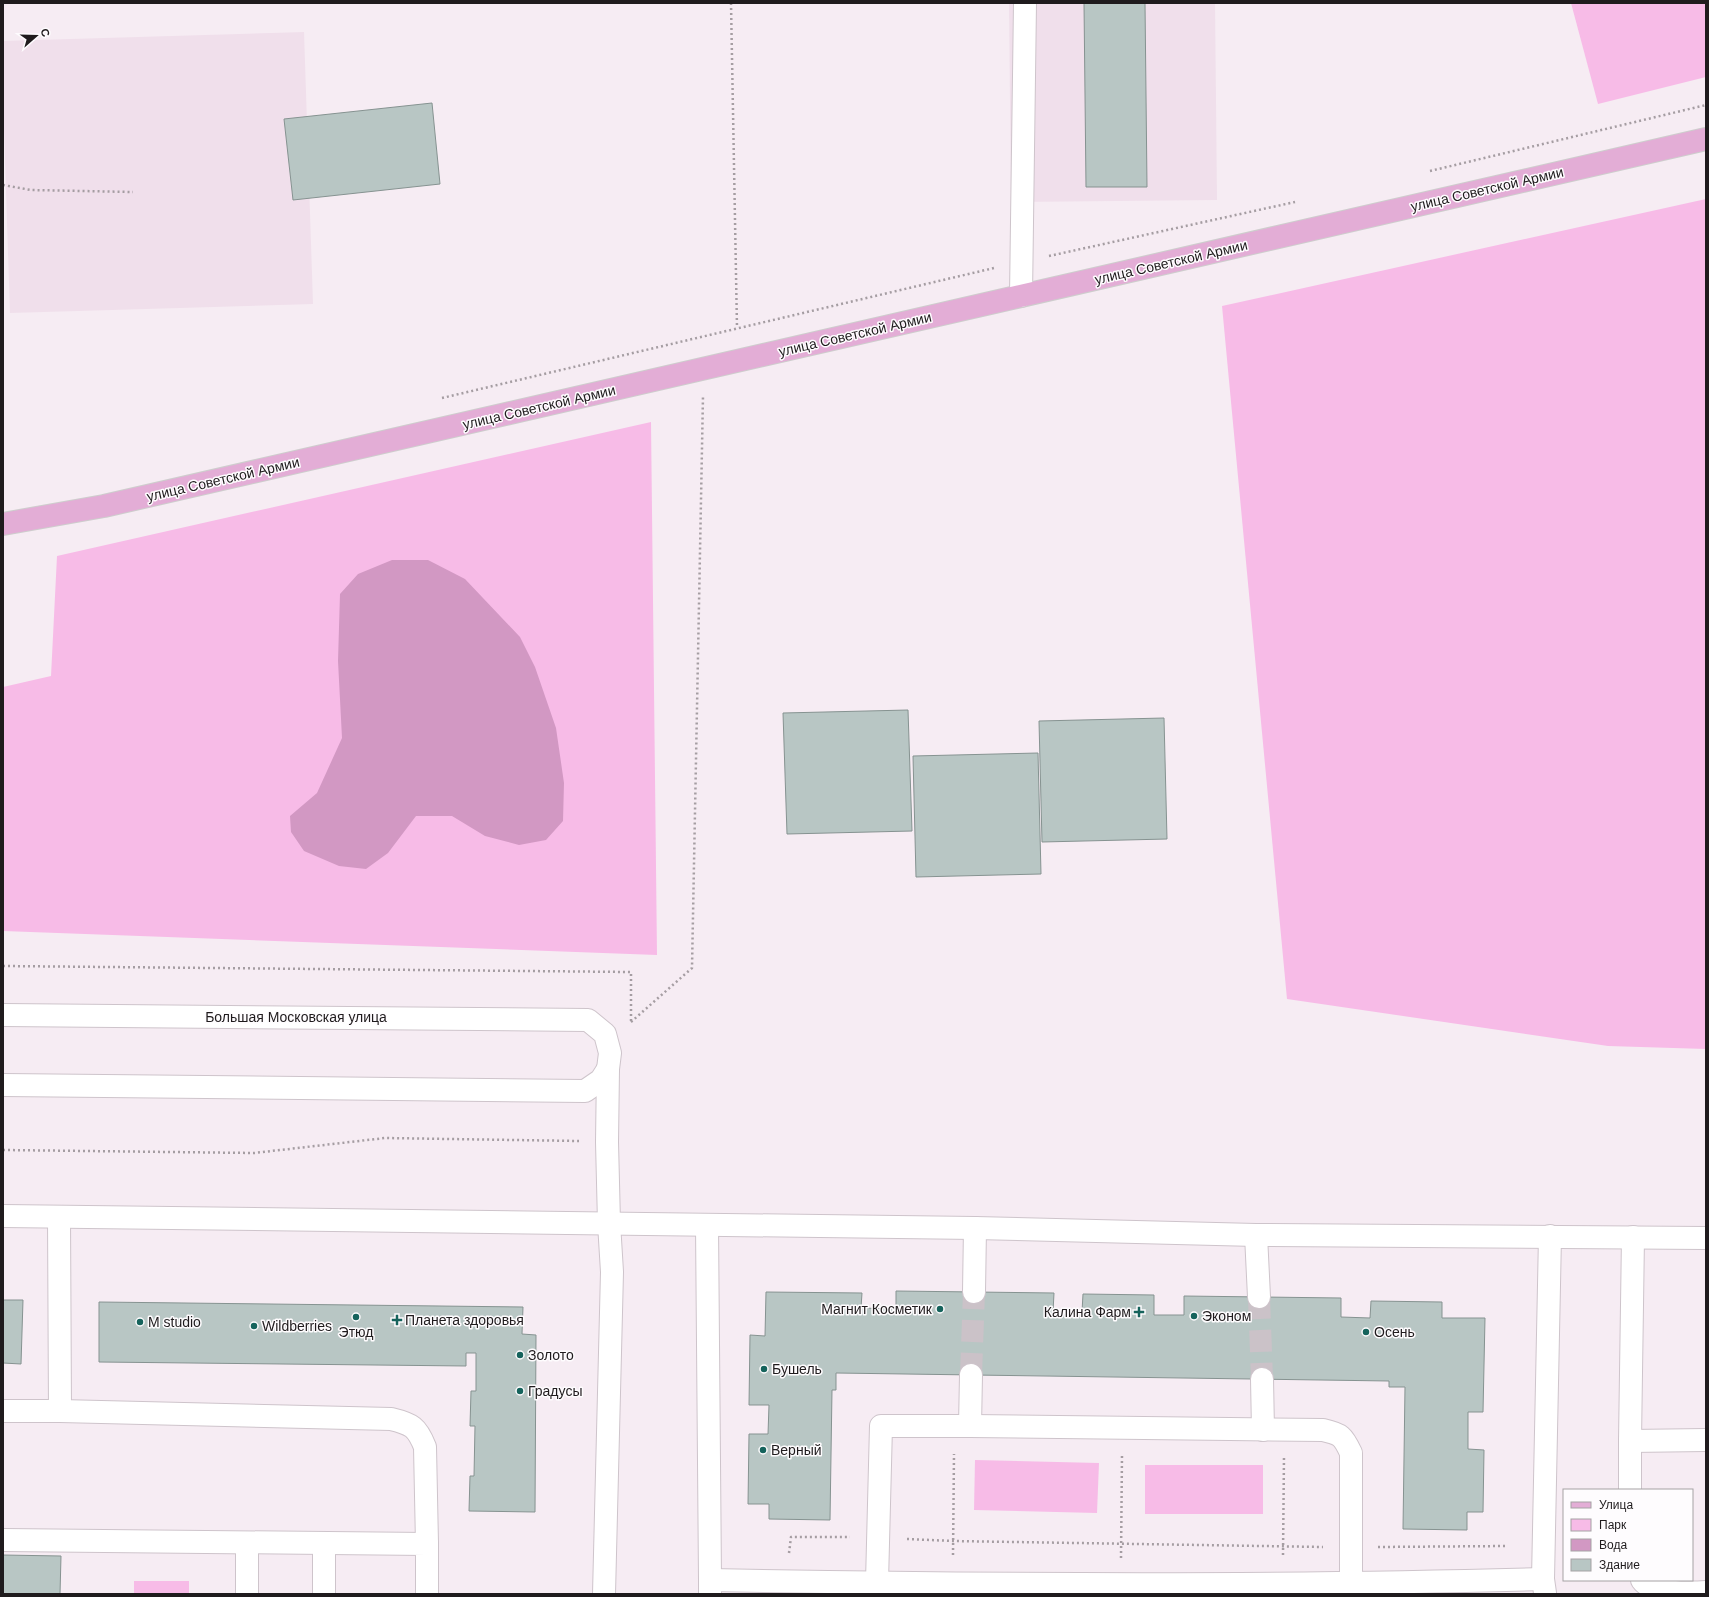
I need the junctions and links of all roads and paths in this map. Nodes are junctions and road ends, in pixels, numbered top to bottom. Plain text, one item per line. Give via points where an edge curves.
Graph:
1 (731, 3) edge
2 (1025, 3) edge
3 (1706, 105) edge
4 (1706, 139) edge
5 (1426, 172) dead end
6 (3, 185) edge
7 (133, 192) dead end
8 (1302, 201) dead end
9 (1021, 262) junction
10 (1021, 296) junction
11 (737, 328) junction
12 (704, 369) junction
13 (436, 399) dead end
14 (3, 524) edge
15 (3, 966) edge
16 (3, 1015) edge
17 (588, 1020) junction
18 (631, 1022) junction
19 (631, 1029) dead end
20 (608, 1069) junction
21 (3, 1085) edge
22 (607, 1142) junction
23 (3, 1150) edge
24 (3, 1216) edge
25 (59, 1217) junction
26 (609, 1223) junction
27 (707, 1225) junction
28 (975, 1228) junction
29 (1256, 1235) junction
30 (1550, 1236) junction
31 (1633, 1237) junction
32 (1706, 1238) edge
33 (974, 1292) tunnel mouth
34 (1259, 1297) tunnel mouth
35 (971, 1375) tunnel mouth
36 (1262, 1379) tunnel mouth
37 (3, 1411) edge
38 (60, 1412) junction
39 (962, 1426) junction
40 (1123, 1428) junction
41 (1274, 1430) junction
42 (1706, 1440) edge
43 (1630, 1441) junction
44 (1630, 1489) edge
45 (878, 1538) junction
46 (3, 1540) edge
47 (953, 1541) junction
48 (247, 1543) junction
49 (324, 1543) junction
50 (427, 1544) junction
51 (1121, 1544) junction
52 (1506, 1546) dead end
53 (1284, 1547) junction
54 (1351, 1547) junction
55 (1643, 1581) edge
56 (787, 1582) junction
57 (877, 1582) junction
58 (1351, 1583) junction
59 (952, 1584) junction
60 (1281, 1584) junction
61 (1120, 1585) junction
62 (1544, 1586) edge
63 (710, 1587) edge
64 (1706, 1592) edge
65 (247, 1594) edge
66 (324, 1594) edge
67 (427, 1594) edge
68 (604, 1594) edge

1 - 11 path
2 - 9 street
3 - 5 path
4 - 10 main road, улица Советской Армии
6 - 7 path via 31,190
8 - 9 path
9 - 10 street
9 - 11 path
10 - 12 main road, улица Советской Армии
11 - 13 path
12 - 14 main road, улица Советской Армии via 104,506
12 - 18 path via 692,968
15 - 18 path via 631,972
16 - 17 street, Большая Московская улица
17 - 18 path
17 - 20 street via 605,1034 610,1053
18 - 19 path
20 - 21 street via 601,1080 585,1091
20 - 22 street
22 - 23 path via 385,1138 254,1153
22 - 26 street
24 - 25 street
25 - 26 street
25 - 38 street
26 - 27 street
26 - 68 street via 612,1272
27 - 28 street
27 - 63 street
28 - 29 street
28 - 33 street
29 - 30 street
29 - 34 street
30 - 31 street
30 - 62 street
31 - 32 street
31 - 43 street
35 - 39 street
36 - 41 street
37 - 38 street
38 - 50 street via 391,1419 404,1422 413,1426 425,1447
39 - 40 street
39 - 45 street via 881,1426
39 - 47 path
40 - 41 street
40 - 51 path
41 - 53 path
41 - 54 street via 1323,1430 1337,1433 1345,1441 1351,1453
42 - 43 street
43 - 44 street
45 - 47 path
45 - 56 path via 790,1537
45 - 57 street
46 - 48 street
47 - 51 path
47 - 59 path
48 - 49 street
48 - 65 street
49 - 50 street
49 - 66 street
50 - 67 street
51 - 53 path
51 - 61 path
52 - 54 path
53 - 54 path
53 - 60 path
54 - 58 street
55 - 64 street via 1645,1585 1662,1590
56 - 57 street
56 - 63 street
57 - 59 street
58 - 60 street
58 - 62 street
59 - 61 street
60 - 61 street

